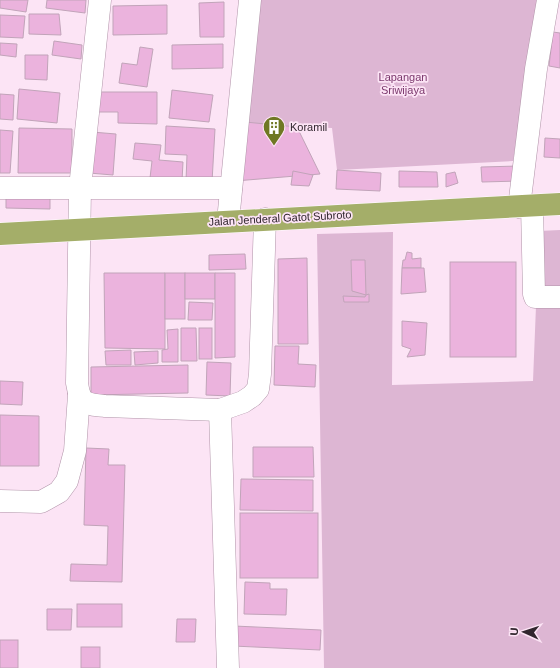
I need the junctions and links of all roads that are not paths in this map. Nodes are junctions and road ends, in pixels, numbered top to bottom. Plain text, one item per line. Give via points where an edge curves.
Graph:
1 (100, 0) edge
2 (250, 0) edge
3 (548, 0) edge
4 (0, 188) edge
5 (80, 188) junction
6 (231, 188) junction
7 (560, 204) edge
8 (525, 206) junction
9 (265, 219) junction
10 (228, 221) junction
11 (79, 229) junction
12 (0, 234) edge
13 (560, 297) edge
14 (79, 395) junction
15 (220, 410) junction
16 (0, 501) edge
17 (228, 668) edge

1 - 5 street
2 - 6 street
3 - 8 street via 536,69
4 - 5 street
5 - 6 street
5 - 11 street
6 - 10 street
7 - 8 highway, Jalan Jenderal Gatot Subroto
8 - 9 highway, Jalan Jenderal Gatot Subroto
8 - 13 street via 535,297
9 - 10 highway, Jalan Jenderal Gatot Subroto
9 - 15 street via 258,389 243,402
10 - 11 highway, Jalan Jenderal Gatot Subroto
11 - 12 highway, Jalan Jenderal Gatot Subroto
11 - 14 street
14 - 15 street via 87,404
14 - 16 street via 75,451 67,481 60,492 41,502
15 - 17 street

